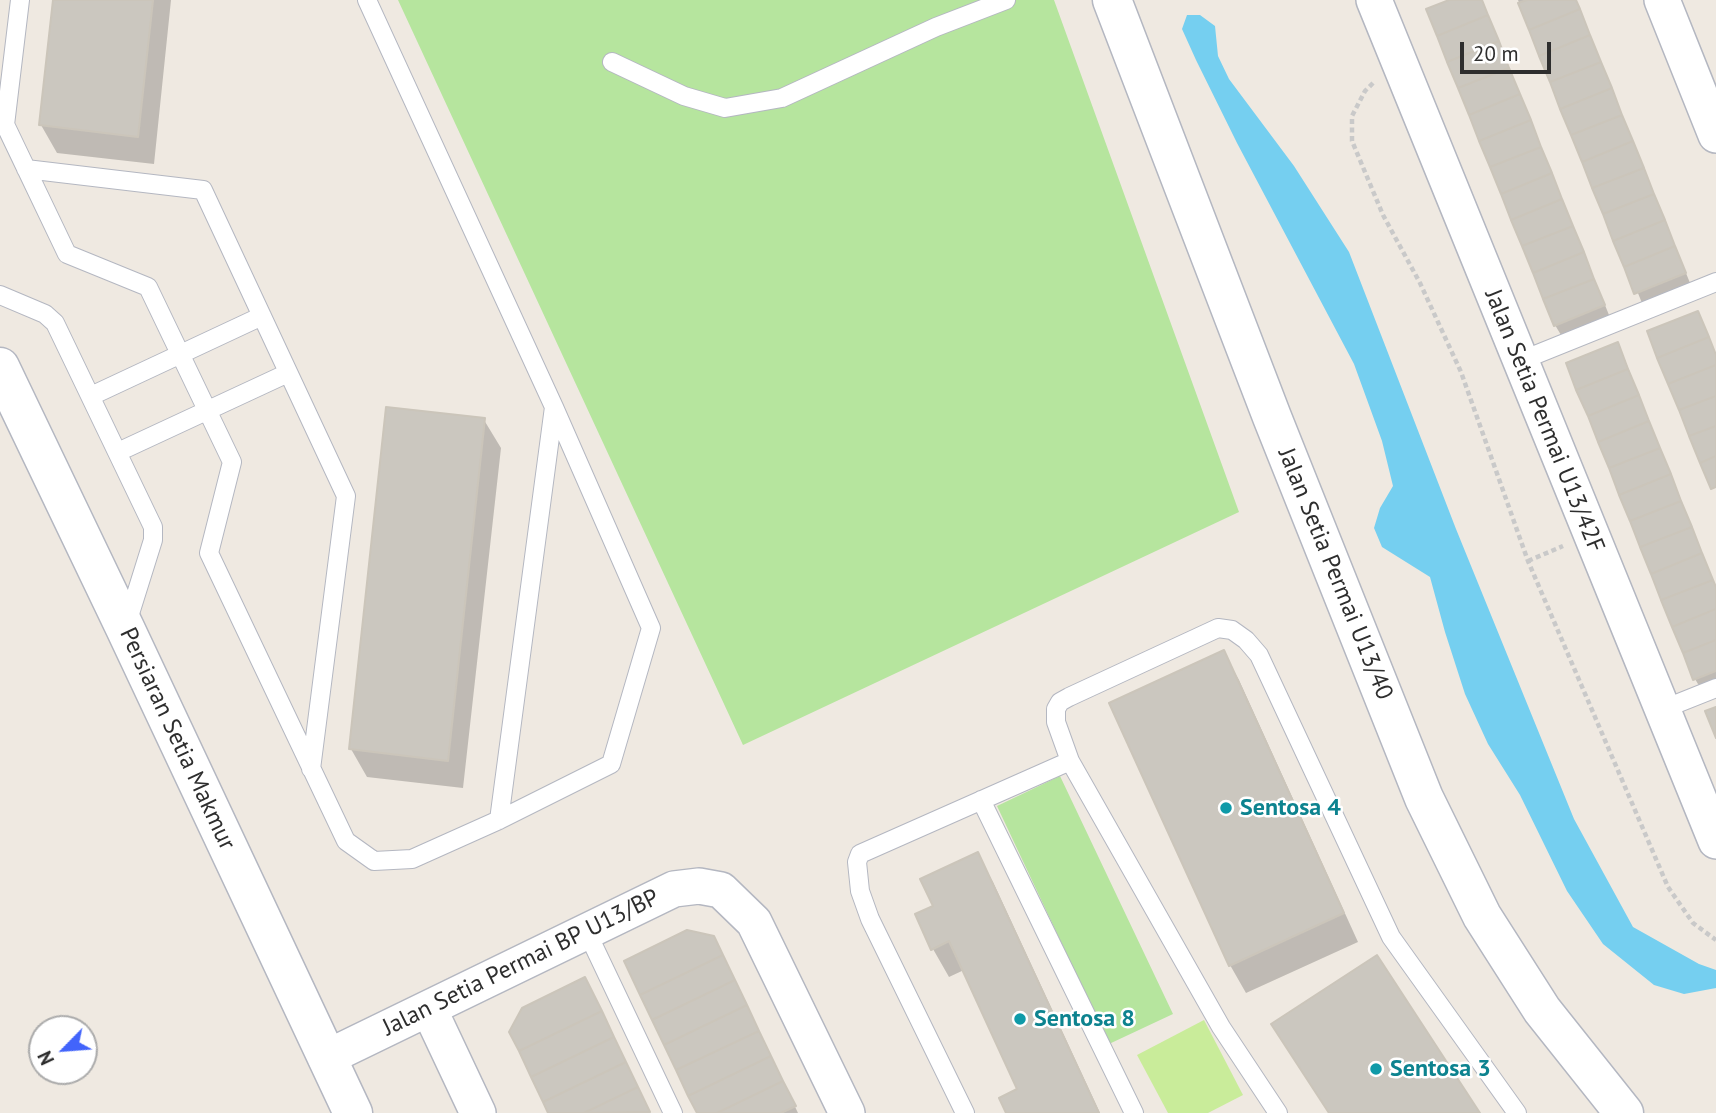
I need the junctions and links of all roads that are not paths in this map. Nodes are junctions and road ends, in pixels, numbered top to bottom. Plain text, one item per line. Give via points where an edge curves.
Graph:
1 (20, 0) edge
2 (367, 0) edge
3 (1006, 0) edge
4 (1112, 0) edge
5 (1374, 0) edge
6 (1662, 0) edge
7 (612, 62) dead end
8 (3, 119) edge
9 (1716, 135) edge
10 (26, 169) junction
11 (1716, 282) edge
12 (0, 295) edge
13 (262, 317) junction
14 (180, 355) junction
15 (1520, 361) junction
16 (0, 367) edge
17 (288, 373) junction
18 (91, 396) junction
19 (554, 407) junction
20 (207, 411) junction
21 (118, 453) junction
22 (125, 628) junction
23 (1716, 688) edge
24 (1661, 710) junction
25 (1070, 761) junction
26 (311, 769) junction
27 (981, 800) junction
28 (499, 820) junction
29 (1716, 841) edge
30 (587, 932) junction
31 (429, 1009) junction
32 (326, 1059) junction
33 (353, 1113) edge
34 (478, 1113) edge
35 (673, 1113) edge
36 (847, 1113) edge
37 (965, 1113) edge
38 (1134, 1113) edge
39 (1278, 1113) edge
40 (1517, 1113) edge
41 (1624, 1113) edge

1 - 8 lane
2 - 19 lane
3 - 7 lane via 782,98 725,108 684,96
4 - 41 street, Jalan Setia Permai U13/40 via 1424,798 1495,937 1542,1010
5 - 15 street, Jalan Setia Permai U13/42F
6 - 9 street
8 - 10 lane
10 - 13 lane via 203,190
10 - 14 lane via 67,254 148,287
11 - 15 lane
12 - 18 lane via 55,323
13 - 14 lane
13 - 17 lane
14 - 18 lane
14 - 20 lane
15 - 24 street, Jalan Setia Permai U13/42F
16 - 22 street, Persiaran Setia Makmur
17 - 20 lane
17 - 26 lane via 346,496
18 - 21 lane
19 - 28 lane
19 - 28 lane via 651,628 611,764
20 - 21 lane
20 - 26 lane via 232,462 209,553
21 - 22 lane via 153,527
22 - 32 street, Persiaran Setia Makmur
23 - 24 lane
24 - 29 street, Jalan Setia Permai U13/42F
25 - 27 lane
25 - 39 lane via 1221,1027
25 - 40 lane via 1056,722 1060,702 1218,628 1233,630 1246,640 1259,655 1391,937
26 - 28 lane via 346,841 374,861 412,859
27 - 37 lane via 860,854 857,862 860,891 870,919
27 - 38 lane
30 - 31 street, Jalan Setia Permai BP U13/BP
30 - 35 lane
30 - 36 street, Jalan Setia Permai BP U13/BP via 674,889 699,886 721,890 754,922
31 - 32 street, Jalan Setia Permai BP U13/BP
31 - 34 street
32 - 33 street, Persiaran Setia Makmur

